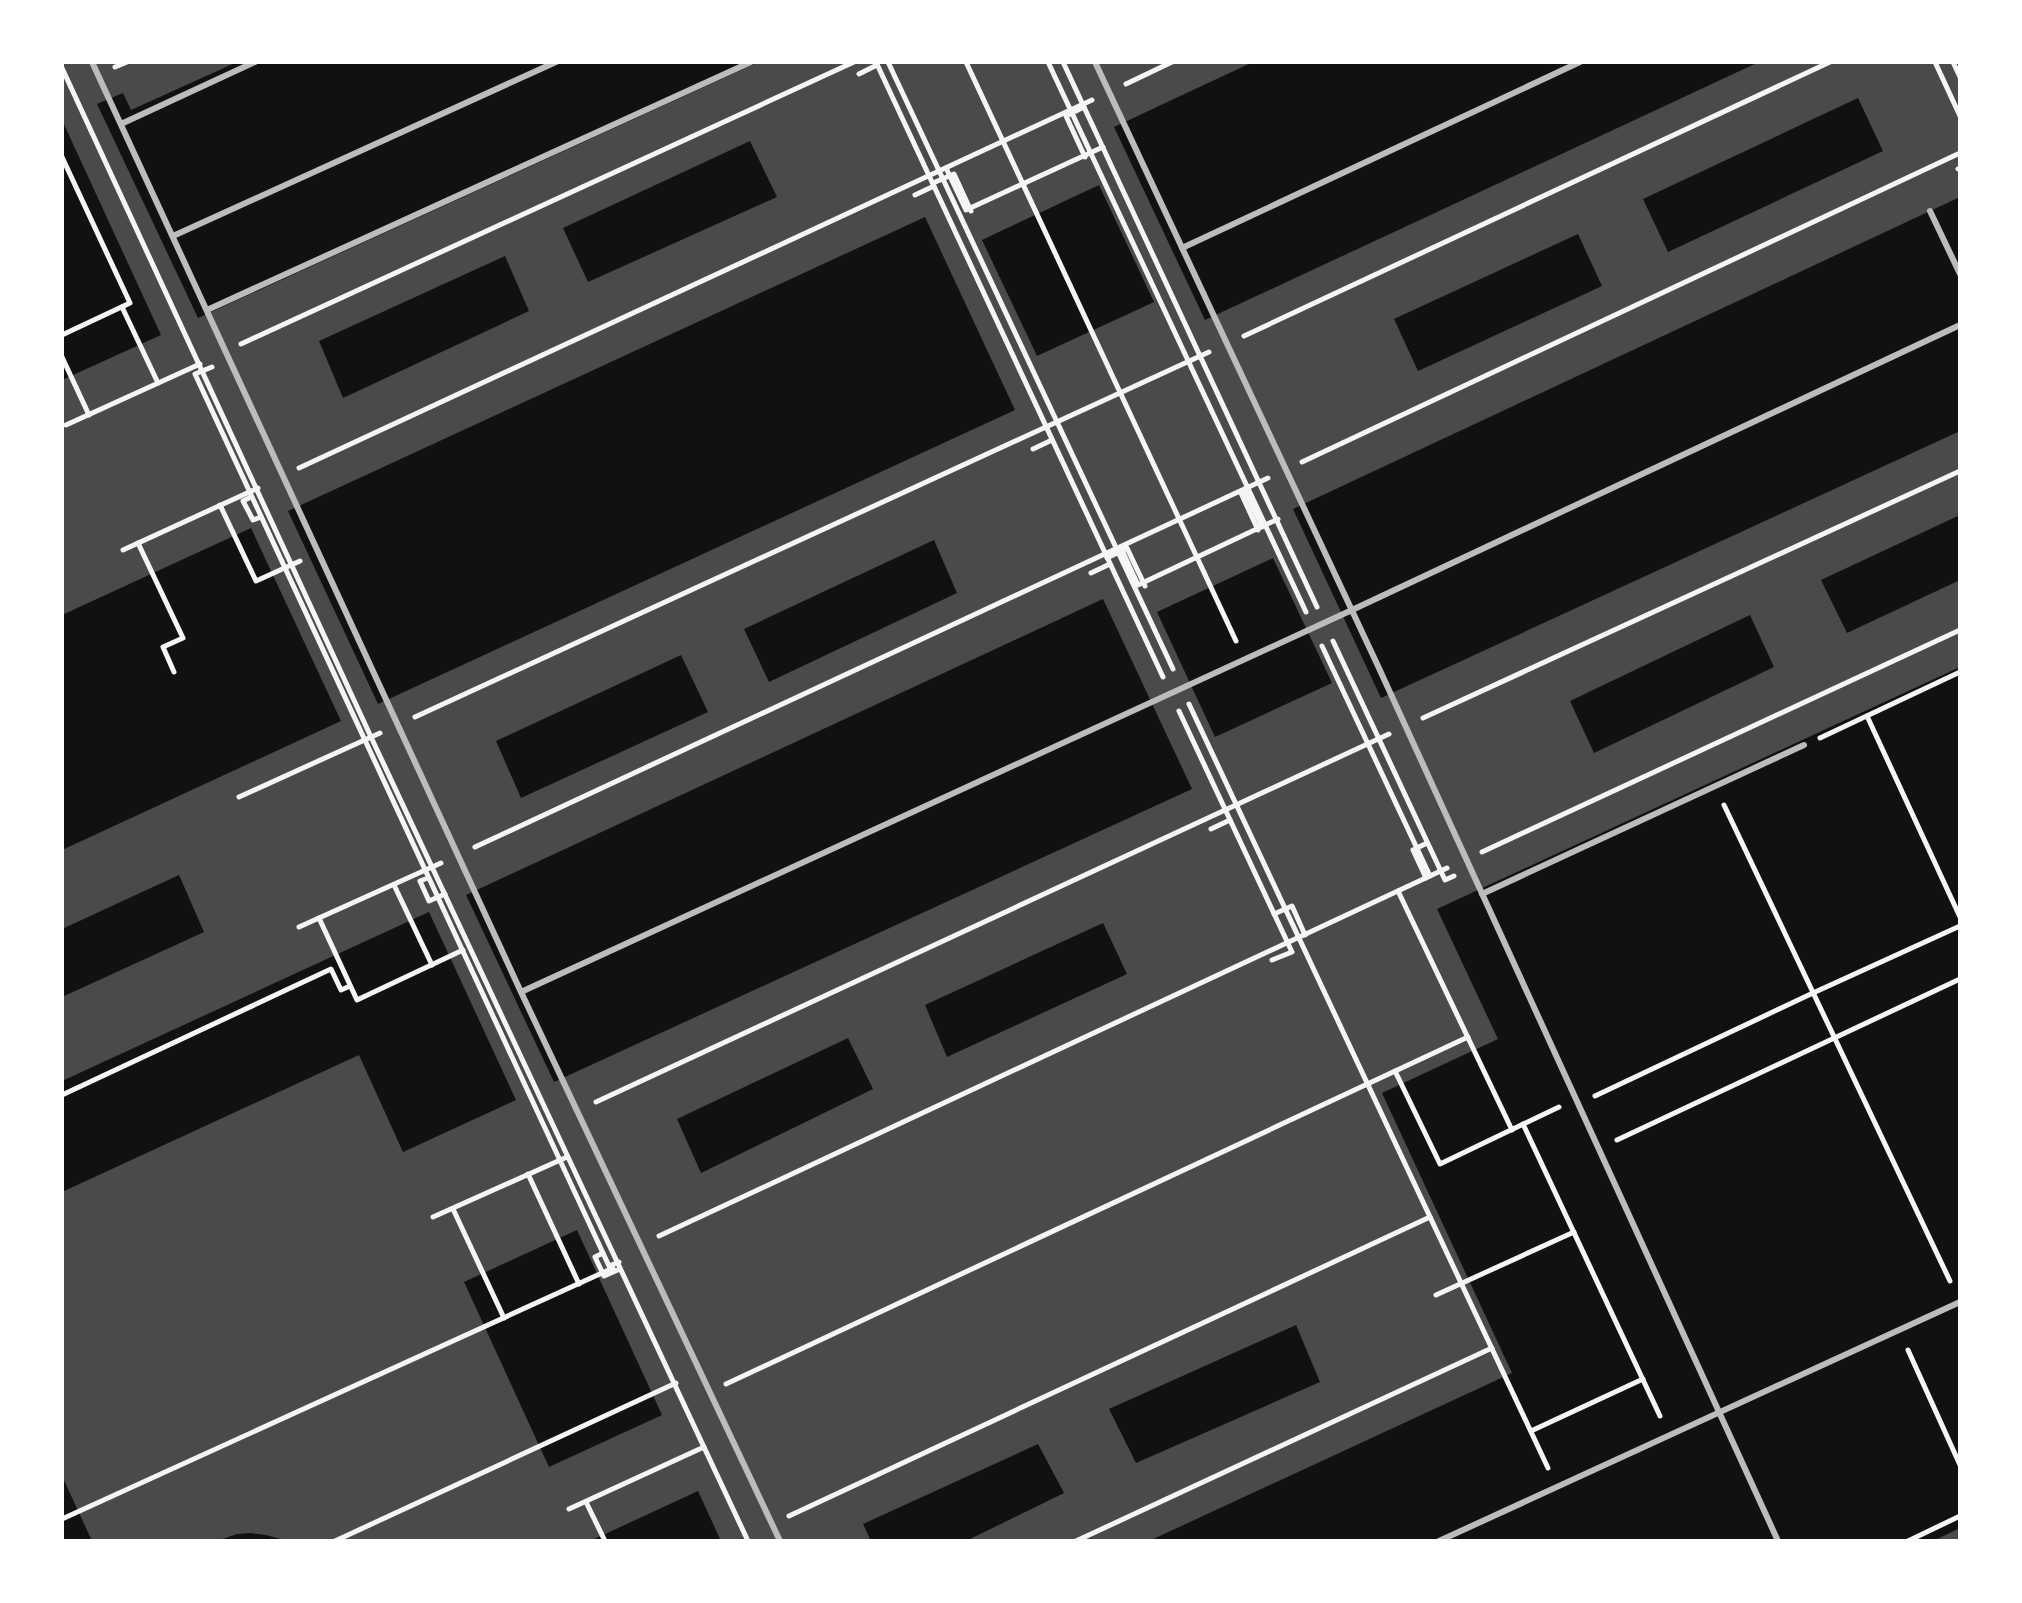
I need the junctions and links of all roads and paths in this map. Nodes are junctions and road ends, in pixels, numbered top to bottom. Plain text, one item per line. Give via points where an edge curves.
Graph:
1 (92, 62) edge
2 (255, 62) edge
3 (556, 62) edge
4 (751, 62) edge
5 (854, 62) edge
6 (966, 62) edge
7 (1048, 62) edge
8 (1063, 62) edge
9 (1095, 62) edge
10 (1172, 62) edge
11 (1580, 62) edge
12 (1830, 62) edge
13 (1935, 62) edge
14 (1953, 62) edge
15 (876, 64) edge
16 (62, 68) edge
17 (859, 74) dead end
18 (1960, 77) edge
19 (1121, 86) dead end
20 (1096, 98) dead end
21 (1084, 107) junction
22 (1066, 111) junction
23 (1960, 116) edge
24 (121, 124) junction
25 (1960, 153) edge
26 (62, 157) edge
27 (949, 166) junction
28 (1023, 184) junction
29 (934, 185) junction
30 (915, 195) dead end
31 (1930, 211) dead end
32 (173, 236) junction
33 (1182, 248) junction
34 (1960, 274) edge
35 (122, 307) junction
36 (207, 310) junction
37 (1960, 325) edge
38 (62, 335) edge
39 (1232, 342) dead end
40 (241, 345) dead end
41 (1217, 349) dead end
42 (62, 357) edge
43 (212, 358) dead end
44 (1189, 362) junction
45 (219, 364) dead end
46 (198, 365) junction
47 (158, 383) junction
48 (89, 415) junction
49 (66, 425) dead end
50 (1052, 440) junction
51 (1033, 449) dead end
52 (1291, 467) dead end
53 (298, 469) dead end
54 (1960, 471) edge
55 (1276, 474) dead end
56 (270, 482) dead end
57 (1260, 484) junction
58 (256, 489) junction
59 (1243, 490) junction
60 (266, 497) dead end
61 (253, 500) junction
62 (220, 505) junction
63 (267, 514) junction
64 (138, 543) junction
65 (1129, 544) junction
66 (1121, 548) junction
67 (123, 550) dead end
68 (1197, 558) junction
69 (300, 561) dead end
70 (1109, 561) junction
71 (1091, 573) dead end
72 (1352, 610) junction
73 (1308, 615) dead end
74 (1324, 620) dead end
75 (1960, 630) edge
76 (1330, 635) dead end
77 (1321, 644) dead end
78 (1244, 660) junction
79 (174, 672) dead end
80 (1960, 672) edge
81 (1164, 678) dead end
82 (1177, 706) dead end
83 (1867, 716) junction
84 (414, 717) dead end
85 (1411, 723) dead end
86 (385, 730) dead end
87 (1397, 730) dead end
88 (371, 737) junction
89 (1368, 743) junction
90 (1804, 745) joint
91 (1715, 786) junction
92 (239, 797) dead end
93 (1230, 820) junction
94 (1211, 829) dead end
95 (1427, 843) junction
96 (475, 847) dead end
97 (1473, 856) dead end
98 (446, 861) dead end
99 (1458, 863) dead end
100 (432, 867) junction
101 (1462, 872) dead end
102 (1430, 876) junction
103 (428, 878) junction
104 (394, 885) junction
105 (1398, 891) junction
106 (445, 894) junction
107 (1482, 894) junction
108 (1274, 914) junction
109 (1960, 917) edge
110 (319, 918) junction
111 (1960, 926) edge
112 (299, 927) dead end
113 (1302, 935) junction
114 (479, 943) dead end
115 (1272, 960) dead end
116 (432, 965) junction
117 (1960, 979) edge
118 (350, 986) junction
119 (521, 992) junction
120 (1813, 993) junction
121 (1468, 1037) junction
122 (1835, 1038) junction
123 (1395, 1071) junction
124 (62, 1095) edge
125 (1577, 1102) junction
126 (594, 1103) dead end
127 (566, 1117) dead end
128 (551, 1123) junction
129 (1523, 1124) junction
130 (1512, 1130) junction
131 (1598, 1149) junction
132 (567, 1157) junction
133 (528, 1174) junction
134 (453, 1209) junction
135 (433, 1217) dead end
136 (1430, 1217) dead end
137 (1574, 1232) junction
138 (657, 1237) dead end
139 (603, 1253) junction
140 (620, 1269) junction
141 (1950, 1281) dead end
142 (579, 1284) junction
143 (1436, 1295) dead end
144 (1960, 1302) edge
145 (504, 1318) junction
146 (1908, 1350) dead end
147 (684, 1379) dead end
148 (1643, 1379) junction
149 (726, 1383) dead end
150 (1720, 1412) junction
151 (1660, 1416) dead end
152 (1531, 1431) junction
153 (704, 1447) junction
154 (1960, 1465) edge
155 (1548, 1468) dead end
156 (586, 1502) junction
157 (569, 1509) dead end
158 (788, 1516) dead end
159 (1960, 1516) edge
160 (62, 1519) edge
161 (603, 1538) edge
162 (1919, 1539) edge
163 (335, 1541) edge
164 (748, 1541) edge
165 (780, 1541) edge
166 (1076, 1541) edge
167 (1439, 1541) edge
168 (1778, 1541) edge
169 (1908, 1541) edge

1 - 24 lane
2 - 24 lane
3 - 32 lane
4 - 36 lane
5 - 40 path
6 - 28 path
7 - 22 path
8 - 21 path
9 - 33 lane
10 - 19 path
11 - 33 lane
12 - 39 path
13 - 23 path
14 - 18 path
15 - 17 path
15 - 29 path
16 - 46 path
20 - 22 path
21 - 22 path via 1066,116 1083,159
21 - 57 path
22 - 27 path
22 - 28 path via 1087,154
22 - 44 path
24 - 32 lane
25 - 52 path
26 - 35 path via 130,303
27 - 28 path via 966,210
27 - 29 path via 974,210 954,174
27 - 53 path
28 - 68 path
29 - 30 path
29 - 50 path
31 - 34 lane
32 - 36 lane
33 - 72 lane
35 - 38 path
35 - 47 path
36 - 119 lane
37 - 72 lane
41 - 44 path
42 - 48 path
43 - 46 path
44 - 59 path
44 - 84 path
45 - 61 path via 195,374
46 - 47 path
46 - 58 path
47 - 48 path
48 - 49 path
50 - 51 path
50 - 70 path
54 - 85 path
55 - 59 path
56 - 58 path
57 - 59 path via 1241,493 1259,531 1256,532
57 - 74 path
58 - 62 path
58 - 63 path
59 - 65 path
59 - 68 path via 1262,527
59 - 73 path
60 - 61 path
61 - 63 path via 243,501 253,520
61 - 103 path
62 - 64 path
62 - 69 path via 256,581
63 - 88 path
64 - 67 path
64 - 79 path via 183,638 163,647
65 - 66 path
65 - 70 path via 1148,584 1127,548
66 - 68 path via 1138,585
66 - 96 path
68 - 78 path
70 - 71 path
70 - 81 path
72 - 78 lane
72 - 107 lane
75 - 97 path
76 - 95 path
77 - 89 path
78 - 119 lane
80 - 83 path
82 - 93 path
83 - 90 path
83 - 109 path
86 - 88 path
87 - 89 path
88 - 92 path
88 - 100 path
89 - 102 path
89 - 126 path
90 - 91 lane
91 - 107 lane
91 - 120 path
93 - 94 path
93 - 108 path
95 - 101 path via 1445,880
95 - 102 path via 1413,850 1427,880
98 - 100 path
99 - 102 path
100 - 104 path
100 - 106 path
102 - 105 path
103 - 106 path via 420,881 429,901
103 - 139 path
104 - 110 path
104 - 116 path
105 - 113 path
105 - 121 path
106 - 128 path
107 - 125 lane
108 - 113 path via 1292,906 1306,937
108 - 115 path via 1292,952
110 - 112 path
110 - 118 path
111 - 120 path
113 - 138 path
114 - 116 path
116 - 118 path via 357,1000
117 - 122 path
118 - 124 path via 341,990 331,969
119 - 165 lane
120 - 122 path
120 - 125 path
121 - 123 path
121 - 130 path
122 - 131 path
122 - 141 path
123 - 130 path via 1440,1164
123 - 149 path
125 - 129 path
125 - 131 lane
127 - 128 path
128 - 132 path
129 - 130 path
129 - 137 path
131 - 150 lane
132 - 133 path
132 - 140 path
133 - 134 path
133 - 142 path
134 - 135 path
134 - 145 path
136 - 158 path
137 - 143 path
137 - 148 path
139 - 140 path via 595,1257 604,1276
139 - 142 path via 609,1266 625,1261
140 - 153 path
142 - 145 path
144 - 150 lane
145 - 160 path
146 - 154 path
147 - 163 path
148 - 151 path
148 - 152 path
150 - 167 lane
150 - 168 lane
152 - 155 path
152 - 166 path via 1492,1348
153 - 156 path
153 - 164 path
156 - 157 path
156 - 161 path
159 - 162 path
162 - 169 path

